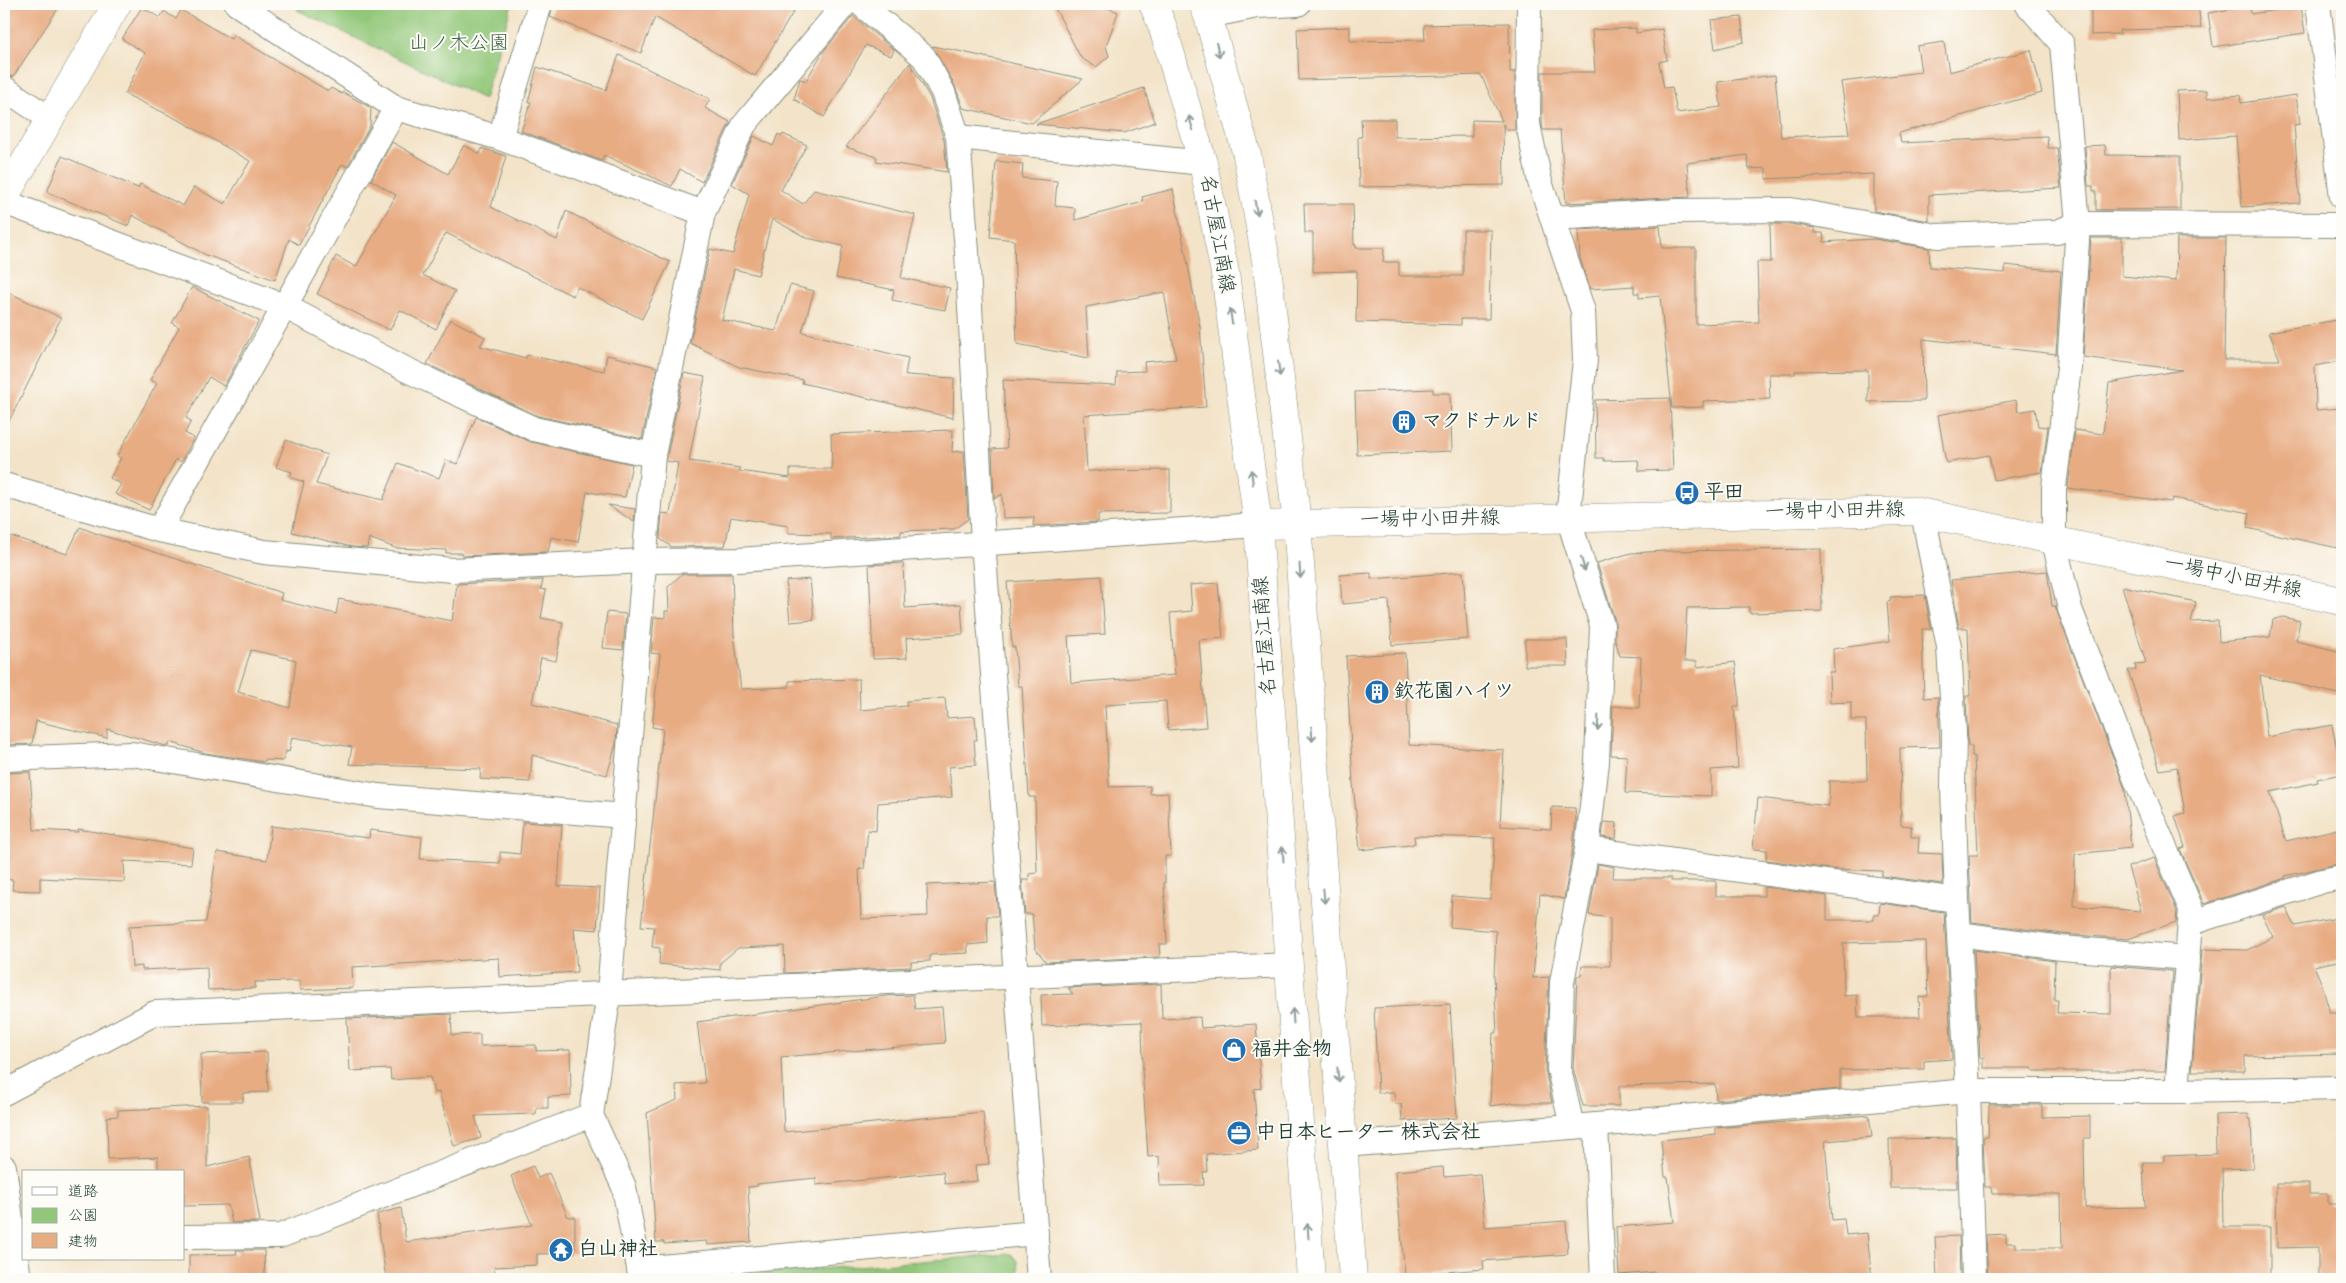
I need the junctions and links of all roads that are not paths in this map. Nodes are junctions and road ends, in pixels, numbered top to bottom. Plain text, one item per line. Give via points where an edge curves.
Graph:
1 (117, 4) edge
2 (237, 4) edge
3 (540, 4) edge
4 (845, 4) edge
5 (861, 4) edge
6 (1153, 4) edge
7 (1298, 4) edge
8 (1529, 4) edge
9 (2027, 4) edge
10 (2318, 4) edge
11 (1206, 10) edge
12 (4, 88) edge
13 (396, 108) junction
14 (50, 119) junction
15 (958, 137) junction
16 (500, 138) junction
17 (1203, 163) junction
18 (2342, 197) edge
19 (4, 198) edge
20 (4, 202) edge
21 (703, 213) junction
22 (1552, 218) junction
23 (2078, 224) junction
24 (2342, 226) edge
25 (284, 306) junction
26 (653, 455) junction
27 (4, 485) edge
28 (1923, 513) junction
29 (1568, 517) junction
30 (1297, 523) junction
31 (1258, 525) junction
32 (159, 530) junction
33 (2054, 541) junction
34 (983, 542) junction
35 (645, 561) junction
36 (2342, 601) edge
37 (4, 760) edge
38 (624, 816) junction
39 (1587, 849) junction
40 (2342, 877) edge
41 (1957, 900) junction
42 (2190, 924) junction
43 (1959, 934) junction
44 (2188, 958) junction
45 (1289, 965) junction
46 (1017, 976) junction
47 (609, 993) junction
48 (2342, 1088) edge
49 (1968, 1091) junction
50 (2177, 1091) junction
51 (4, 1093) edge
52 (591, 1115) junction
53 (1596, 1126) junction
54 (1572, 1127) junction
55 (1344, 1145) junction
56 (4, 1167) edge
57 (1036, 1233) junction
58 (185, 1237) edge
59 (19, 1238) edge
60 (640, 1274) edge
61 (19, 1279) edge
62 (1039, 1279) edge
63 (1311, 1279) edge
64 (1353, 1279) edge
65 (1603, 1279) edge
66 (1974, 1279) edge

1 - 14 main road
2 - 13 street
3 - 16 street
4 - 21 street via 744,125
5 - 15 street via 924,56 943,92
17 -> 6 main road, 名古屋江南線
7 - 11 street
8 - 22 street via 1528,124 1540,182
9 - 23 street via 2062,44
10 - 18 street
11 -> 30 main road, 名古屋江南線 via 1246,155 1265,257
12 - 14 street
13 - 16 street
13 - 25 street
14 - 19 main road
15 - 17 street
15 - 34 street
16 - 21 street
31 -> 17 main road, 名古屋江南線 via 1225,273
20 - 25 street
21 - 26 street
22 - 23 street via 1676,211 1791,210 1937,236 2057,232
22 - 29 street via 1583,311 1585,360
23 - 24 street
23 - 33 street via 2069,368 2054,487
25 - 26 street via 407,370 534,429
25 - 32 street
26 - 35 street
27 - 32 street
28 - 29 main road, 一場中小田井線
28 - 33 main road, 一場中小田井線
28 - 41 street via 1949,647
29 - 30 main road, 一場中小田井線
29 -> 39 street via 1602,625 1597,762
30 - 31 main road, 一場中小田井線
30 -> 55 main road, 名古屋江南線
31 - 34 street
45 -> 31 main road, 名古屋江南線
32 - 35 street via 264,552 452,570
33 - 36 main road, 一場中小田井線
33 - 42 street via 2070,609 2134,775 2191,909
34 - 35 street via 738,560
34 - 46 street
35 - 38 street
37 - 38 street via 132,754 378,796
38 - 47 street
39 - 41 street
39 - 54 street via 1562,982 1559,1069
40 - 42 street
41 - 43 street
42 - 44 street
43 - 44 street via 2061,948
43 - 49 street
44 - 50 street
45 - 46 street
63 -> 45 main road, 名古屋江南線
46 - 47 street
46 - 57 street
47 - 51 street via 155,1013
47 - 52 street
48 - 50 street
49 - 50 street
49 - 53 street
49 - 66 street
52 - 58 street via 280,1236
52 - 60 street via 624,1187
53 - 54 street
53 - 65 street
54 - 55 street
55 - 64 main road, 名古屋江南線
56 - 59 street
57 - 60 street
57 - 62 street
59 - 61 street

